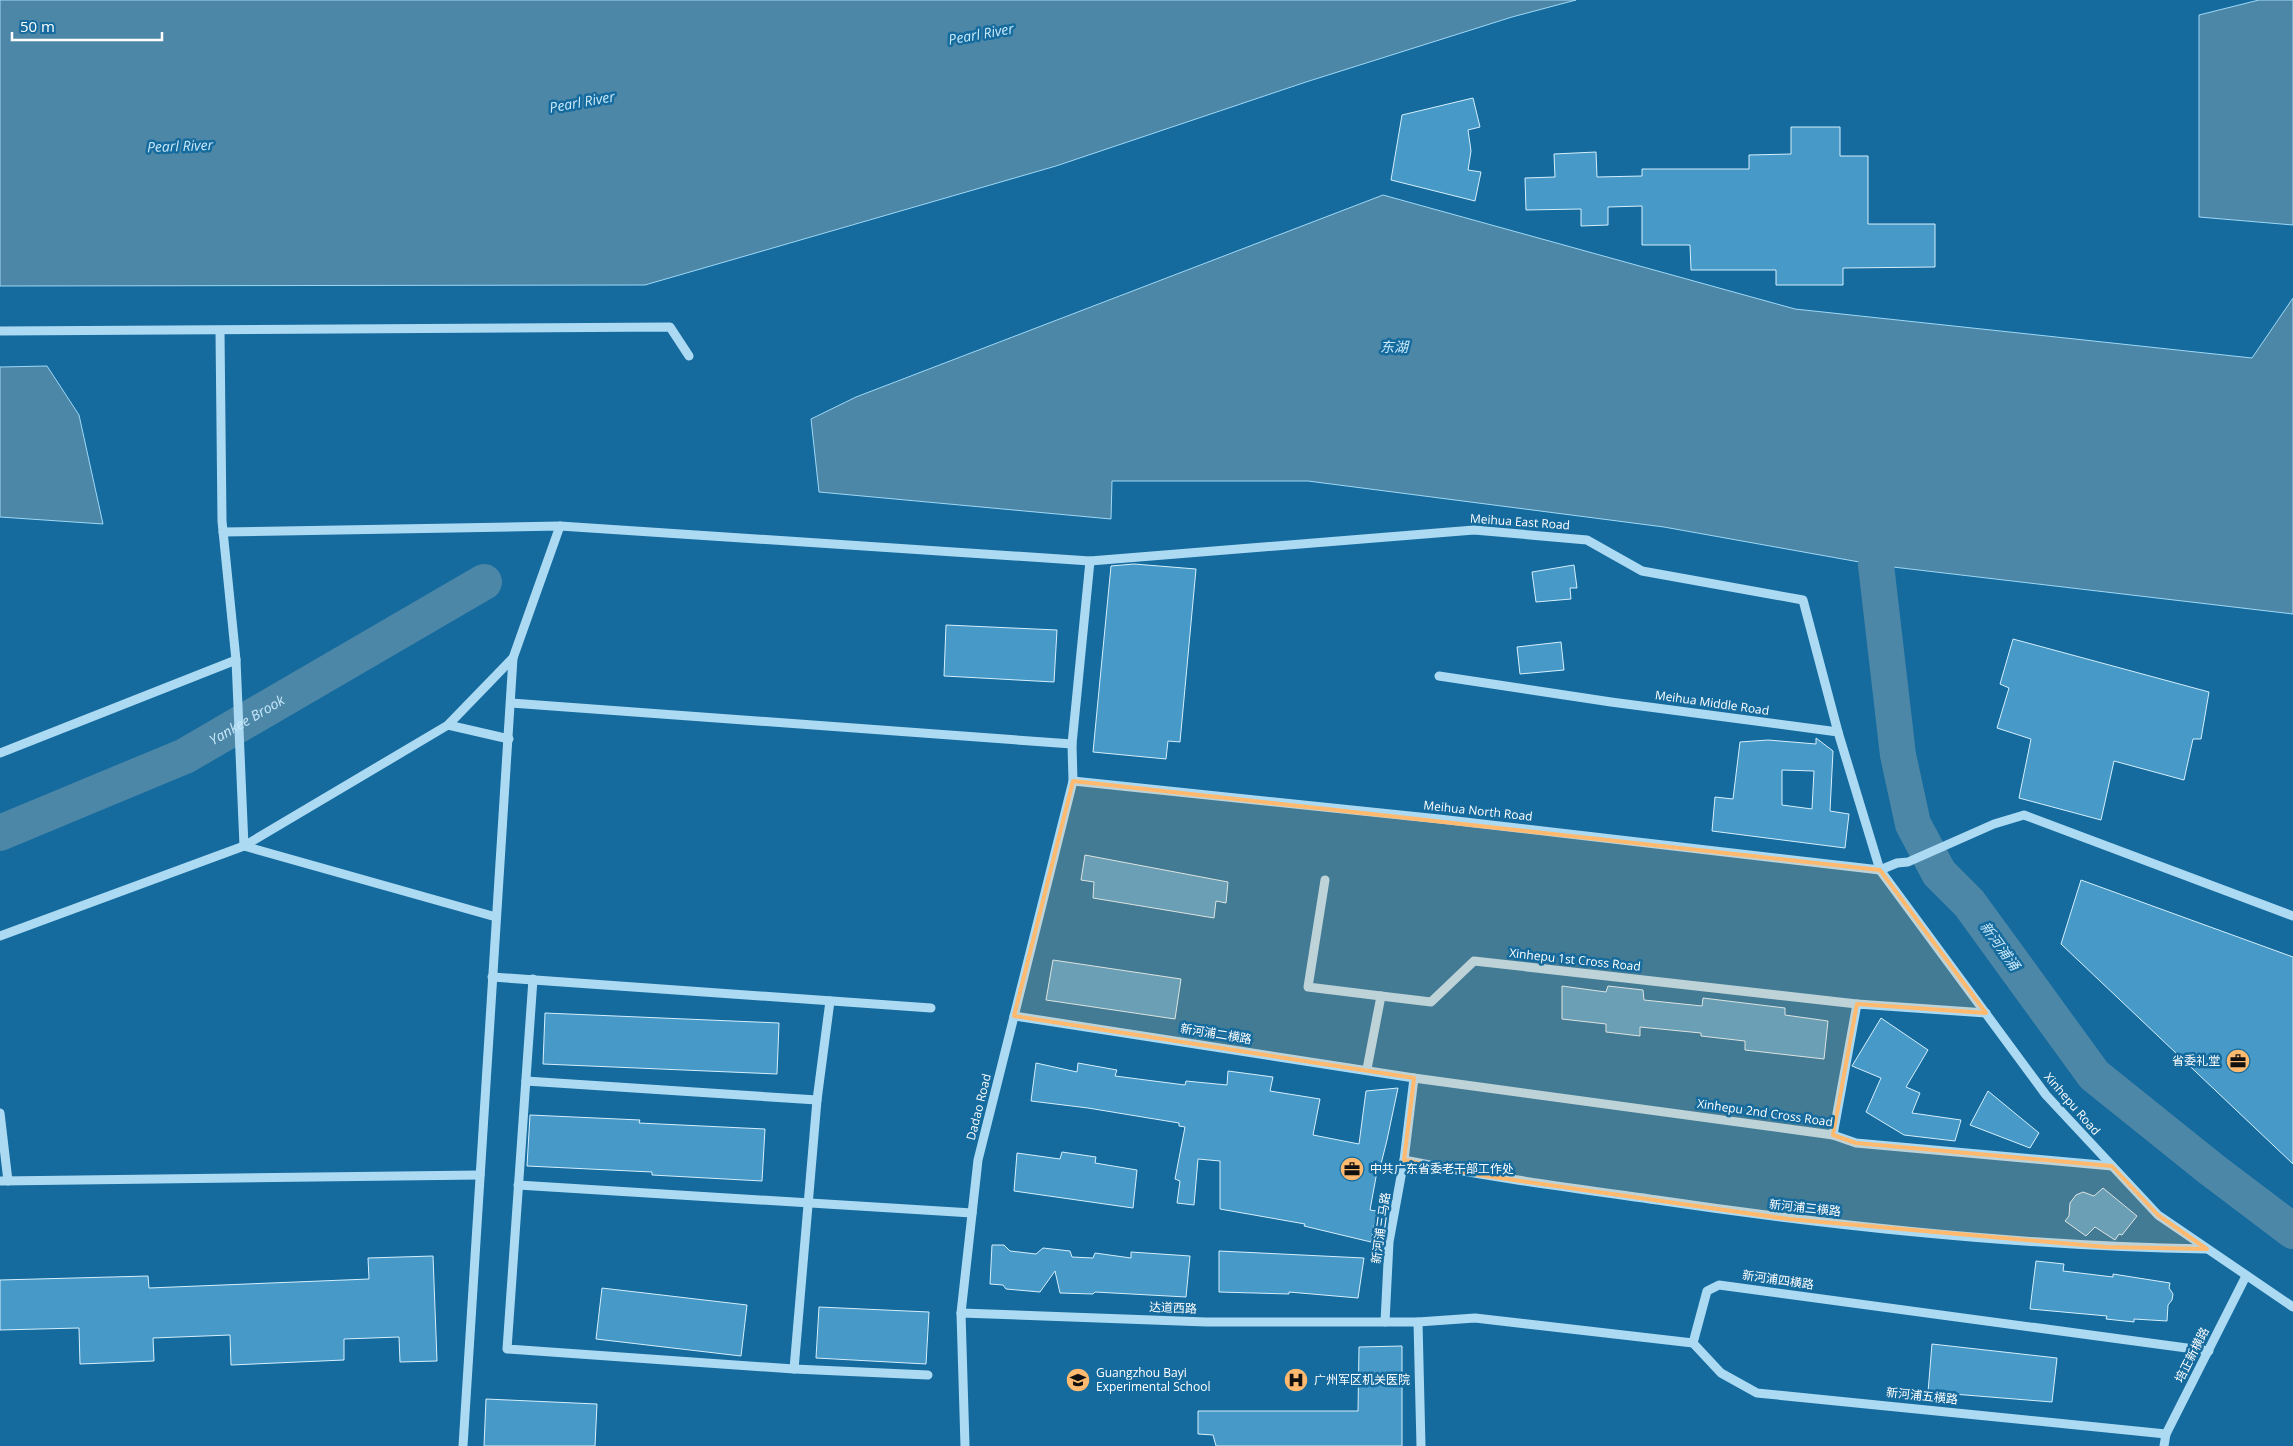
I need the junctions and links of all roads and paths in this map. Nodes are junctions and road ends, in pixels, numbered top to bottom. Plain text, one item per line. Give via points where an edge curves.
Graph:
1 (220, 330) junction
2 (0, 332) edge
3 (689, 356) dead end
4 (560, 526) junction
5 (223, 532) junction
6 (1090, 561) junction
7 (513, 658) junction
8 (236, 660) junction
9 (1439, 676) dead end
10 (511, 703) junction
11 (448, 725) junction
12 (1838, 732) junction
13 (509, 739) junction
14 (1072, 744) junction
15 (0, 753) edge
16 (1073, 781) junction
17 (244, 846) junction
18 (1880, 870) junction
19 (1324, 880) dead end
20 (2293, 916) edge
21 (496, 917) junction
22 (0, 936) edge
23 (492, 976) junction
24 (533, 979) junction
25 (1381, 996) junction
26 (830, 1001) junction
27 (1857, 1004) junction
28 (931, 1008) dead end
29 (1986, 1013) junction
30 (1014, 1016) junction
31 (1367, 1069) junction
32 (1414, 1078) junction
33 (526, 1081) junction
34 (817, 1100) junction
35 (0, 1113) edge
36 (1833, 1135) junction
37 (1404, 1160) junction
38 (2112, 1166) junction
39 (480, 1175) junction
40 (4, 1181) edge
41 (518, 1185) junction
42 (808, 1203) junction
43 (972, 1214) junction
44 (2207, 1249) junction
45 (2246, 1276) junction
46 (2293, 1307) edge
47 (961, 1313) junction
48 (1385, 1322) junction
49 (1418, 1322) junction
50 (1693, 1343) junction
51 (2209, 1351) junction
52 (794, 1369) junction
53 (928, 1375) dead end
54 (2166, 1434) junction
55 (463, 1446) edge
56 (965, 1446) edge
57 (1421, 1446) edge
58 (2164, 1446) edge

1 - 2 street
1 - 3 street via 670,327
1 - 5 street
4 - 5 street
4 - 6 street
4 - 7 street
5 - 8 street
6 - 12 street, Meihua East Road via 1474,530 1587,540 1642,571 1803,600
6 - 14 street, Dadao Road
7 - 10 street
7 - 11 street
8 - 15 street
8 - 17 street
9 - 12 street, Meihua Middle Road
10 - 13 street
10 - 14 street
11 - 13 street
11 - 17 street
12 - 18 street
13 - 21 street
14 - 16 street, Dadao Road
16 - 18 street, Meihua North Road
16 - 30 street, Dadao Road
17 - 21 street
17 - 22 street
18 - 20 street via 1908,862 1994,824 2024,815
18 - 29 street, Xinhepu Road
19 - 25 street via 1308,987
21 - 23 street
23 - 24 street
23 - 39 street
24 - 26 street
24 - 33 street
25 - 27 street, Xinhepu 1st Cross Road via 1431,1002 1474,961
25 - 31 street
26 - 28 street
26 - 34 street
27 - 29 street
27 - 36 street
29 - 38 street, Xinhepu Road via 2046,1095
30 - 31 street, 新河浦二横路
30 - 43 street, Dadao Road via 978,1160
31 - 32 street, 新河浦二横路
32 - 36 street, Xinhepu 2nd Cross Road
32 - 37 street, 新河浦三马路
33 - 34 street
33 - 41 street
34 - 42 street
35 - 40 street
36 - 38 street, Xinhepu 2nd Cross Road via 1856,1143
37 - 44 street, 新河浦三横路 via 1478,1175 1788,1219 2106,1247
37 - 48 street, 新河浦三马路 via 1389,1242
38 - 44 street, Xinhepu Road via 2158,1215
39 - 40 street
39 - 55 street
41 - 42 street
41 - 52 street via 507,1349
42 - 43 street
42 - 52 street
43 - 47 street, Dadao Road
44 - 45 street, Xinhepu Road
45 - 46 street, Xinhepu Road
45 - 51 street, 培正新横路
47 - 48 street, 达道西路 via 1206,1322
47 - 56 street, Dadao Road
48 - 49 street
49 - 50 street via 1475,1318
49 - 57 street
50 - 51 street, 新河浦四横路 via 1707,1291 1719,1285
50 - 54 street, 新河浦五横路 via 1721,1373 1757,1393
51 - 54 street, 培正新横路
52 - 53 street
54 - 58 street, 培正新横路

